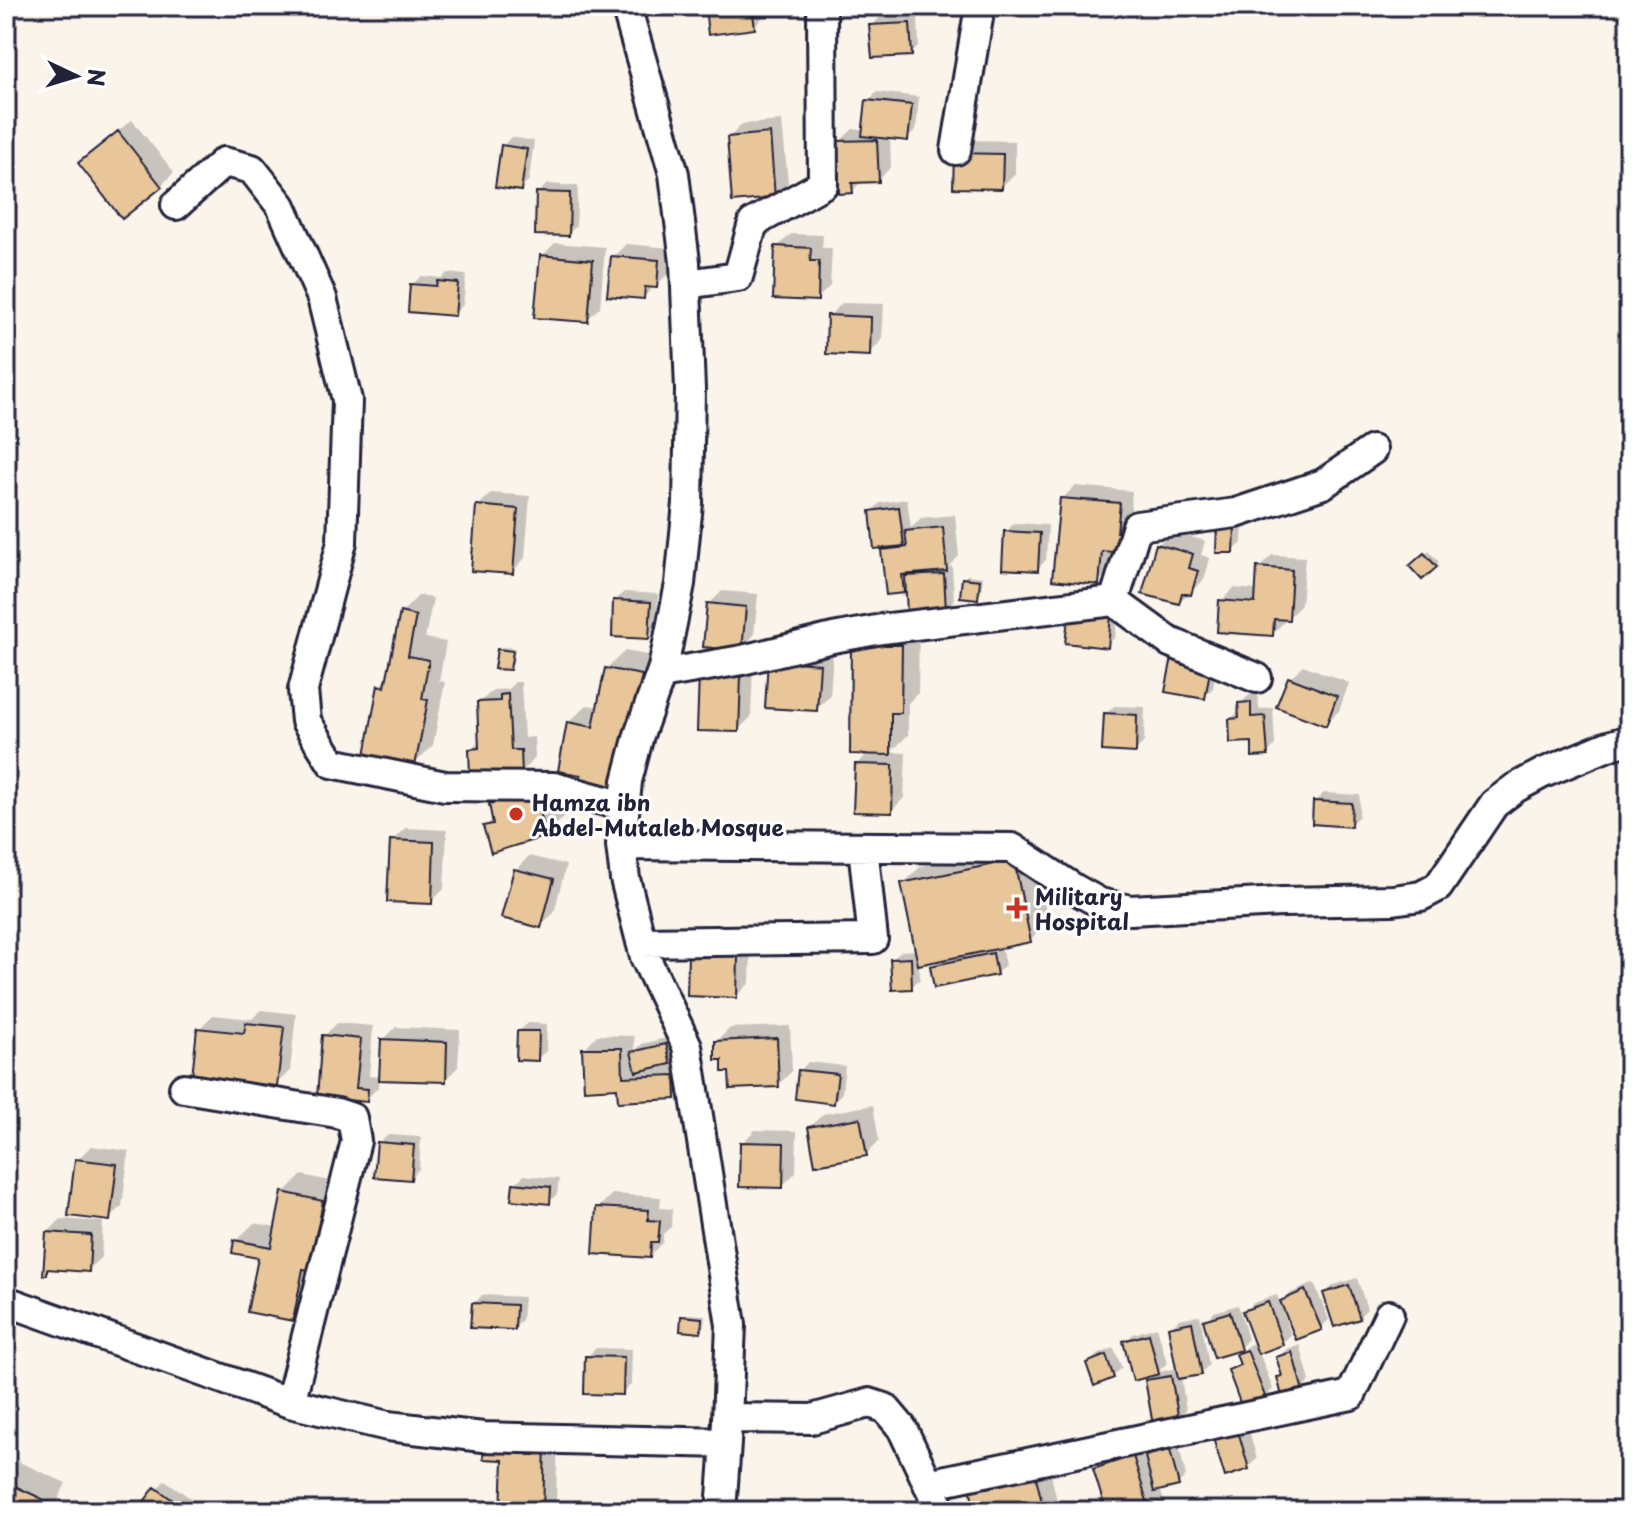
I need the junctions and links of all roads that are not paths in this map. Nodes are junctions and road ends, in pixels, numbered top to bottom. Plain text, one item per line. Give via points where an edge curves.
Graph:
1 (626, 6) edge
2 (822, 6) edge
3 (980, 6) edge
4 (956, 150) dead end
5 (176, 205) dead end
6 (686, 284) junction
7 (1372, 450) dead end
8 (1114, 601) junction
9 (661, 674) junction
10 (1257, 678) dead end
11 (1629, 740) edge
12 (624, 806) junction
13 (621, 845) junction
14 (863, 847) junction
15 (641, 942) junction
16 (184, 1088) dead end
17 (6, 1301) edge
18 (1389, 1315) dead end
19 (290, 1403) junction
20 (726, 1430) junction
21 (928, 1484) junction
22 (721, 1511) edge
23 (941, 1511) edge

1 - 6 street via 674,174
2 - 6 street via 823,184 753,223 738,277
3 - 4 street
5 - 12 street via 224,162 252,169 281,206 322,298 347,400 342,542 303,690 306,721 332,763 445,786 554,787
6 - 9 street via 688,503 680,584
7 - 8 street via 1323,484 1236,513 1137,526
8 - 9 street via 882,629
8 - 10 street via 1170,642
9 - 12 street via 639,735
11 - 14 street via 1543,773 1505,796 1494,804 1438,887 1393,900 1130,910 1100,903 1012,848
12 - 13 street
13 - 14 street
13 - 15 street
14 - 15 street via 873,939
15 - 20 street via 687,1046 731,1325
16 - 19 street via 352,1118 356,1141
17 - 19 street
18 - 21 street via 1351,1395
19 - 20 street via 388,1426 483,1437
20 - 21 street via 812,1419 869,1403 885,1408 902,1428
20 - 22 street
21 - 23 street

